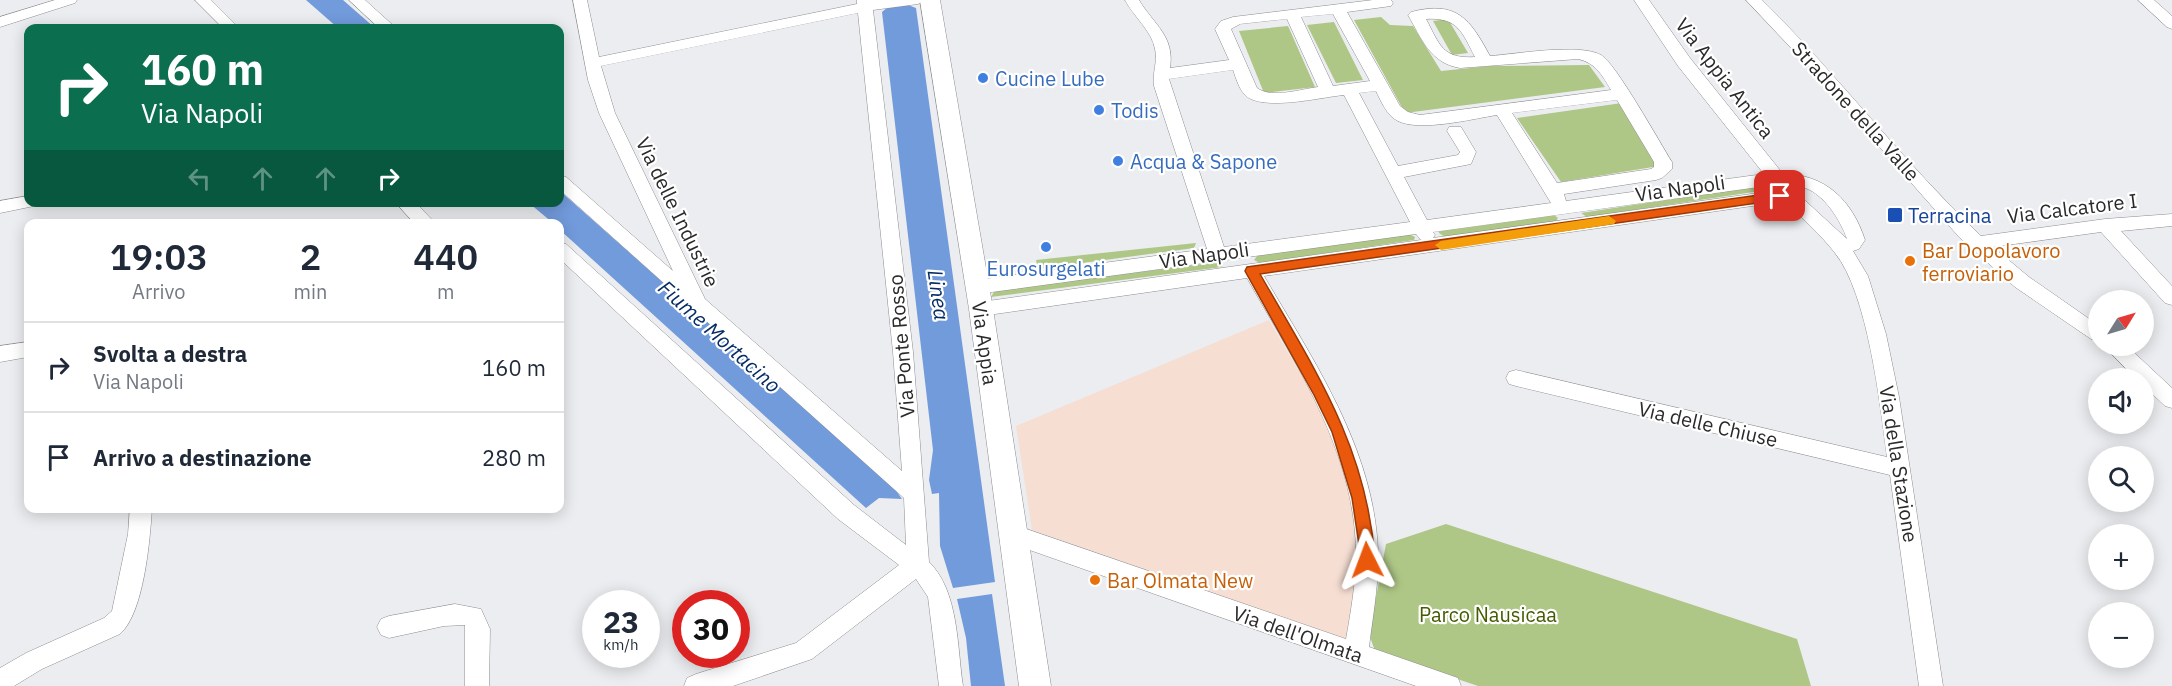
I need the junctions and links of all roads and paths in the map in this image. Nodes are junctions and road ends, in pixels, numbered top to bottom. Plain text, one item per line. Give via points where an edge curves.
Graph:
1 (70, 0) edge
2 (202, 0) edge
3 (356, 0) edge
4 (580, 0) edge
5 (918, 0) edge
6 (930, 0) edge
7 (1132, 0) edge
8 (1641, 0) edge
9 (1753, 0) edge
10 (2145, 0) edge
11 (867, 5) edge
12 (1338, 9) junction
13 (1397, 9) edge
14 (1292, 14) junction
15 (0, 22) edge
16 (227, 24) edge
17 (383, 24) edge
18 (2172, 24) edge
19 (1485, 60) junction
20 (592, 63) junction
21 (1237, 64) junction
22 (1160, 75) junction
23 (1380, 85) junction
24 (1349, 89) junction
25 (1328, 92) junction
26 (1622, 94) junction
27 (1502, 110) junction
28 (1455, 131) dead end
29 (1393, 173) junction
30 (1778, 180) junction
31 (564, 185) edge
32 (1552, 190) junction
33 (1792, 198) joint
34 (24, 203) edge
35 (0, 207) edge
36 (409, 207) edge
37 (1563, 207) junction
38 (422, 219) edge
39 (2172, 220) edge
40 (2105, 225) junction
41 (1422, 226) junction
42 (1574, 226) junction
43 (1978, 243) junction
44 (1432, 247) junction
45 (1842, 248) junction
46 (564, 253) edge
47 (1226, 254) junction
48 (1246, 271) junction
49 (979, 298) junction
50 (2172, 298) edge
51 (698, 304) junction
52 (2088, 327) edge
53 (24, 351) edge
54 (0, 354) edge
55 (2126, 356) edge
56 (1516, 378) dead end
57 (2172, 400) edge
58 (1901, 469) junction
59 (915, 498) junction
60 (141, 513) edge
61 (1012, 534) junction
62 (918, 561) junction
63 (389, 627) dead end
64 (1356, 655) junction
65 (0, 681) edge
66 (477, 686) edge
67 (696, 686) edge
68 (951, 686) edge
69 (1035, 686) edge
70 (1449, 686) edge
71 (1931, 686) edge

1 - 15 street
2 - 16 street
3 - 17 street
4 - 20 street, Via delle Industrie
5 - 11 street
6 - 49 main road, Via Appia
7 - 22 street via 1162,44
8 - 30 street, Via Appia Antica via 1691,71
9 - 43 street, Stradone della Valle
10 - 18 street
11 - 20 street
11 - 59 street, Via Ponte Rosso
12 - 13 street
12 - 14 street
12 - 23 street
13 - 19 street via 1444,59 1455,63
13 - 19 street via 1456,16
14 - 21 street via 1226,24 1223,32
14 - 25 street
19 - 26 street via 1586,56 1601,63
20 - 51 street, Via delle Industrie via 612,127
21 - 22 street
21 - 25 street via 1247,88 1257,96
22 - 47 street
23 - 24 street
23 - 27 street via 1394,110 1408,119
24 - 25 street
24 - 29 street
26 - 27 street
26 - 32 street via 1662,159 1663,169 1651,175
27 - 32 street
28 - 29 street via 1468,152 1465,160
29 - 41 street
30 - 37 street, Via Napoli
30 - 45 street, Via Napoli via 1819,187 1855,235 1853,244
31 - 51 street
32 - 37 street
33 - 42 street, Via Napoli via 1780,196
33 - 45 street, Via della Stazione
34 - 35 street
36 - 38 street
37 - 41 street, Via Napoli
37 - 42 street
39 - 40 street, Via Calcatore I
40 - 43 street, Via Calcatore I
40 - 50 street
41 - 44 street
41 - 47 street, Via Napoli
42 - 44 street, Via Napoli
43 - 52 street, Stradone della Valle via 2021,281
44 - 48 street, Via Napoli
45 - 58 street, Via della Stazione via 1859,276 1876,334
46 - 62 street via 830,498 886,544
47 - 48 street
47 - 49 street, Via Napoli
48 - 49 street, Via Napoli
48 - 64 street via 1331,414 1347,452 1365,523 1367,560
49 - 61 main road, Via Appia
51 - 59 street, Via delle Industrie
53 - 54 street
55 - 57 street
56 - 58 street, Via delle Chiuse
58 - 71 street, Via della Stazione
59 - 62 street, Via Ponte Rosso
60 - 65 street via 125,612 120,619
61 - 64 street, Via dell'Olmata
61 - 69 main road, Via Appia
62 - 67 street via 804,651
62 - 68 street via 939,597
63 - 66 street via 462,614 473,617 478,629
64 - 70 street, Via dell'Olmata

